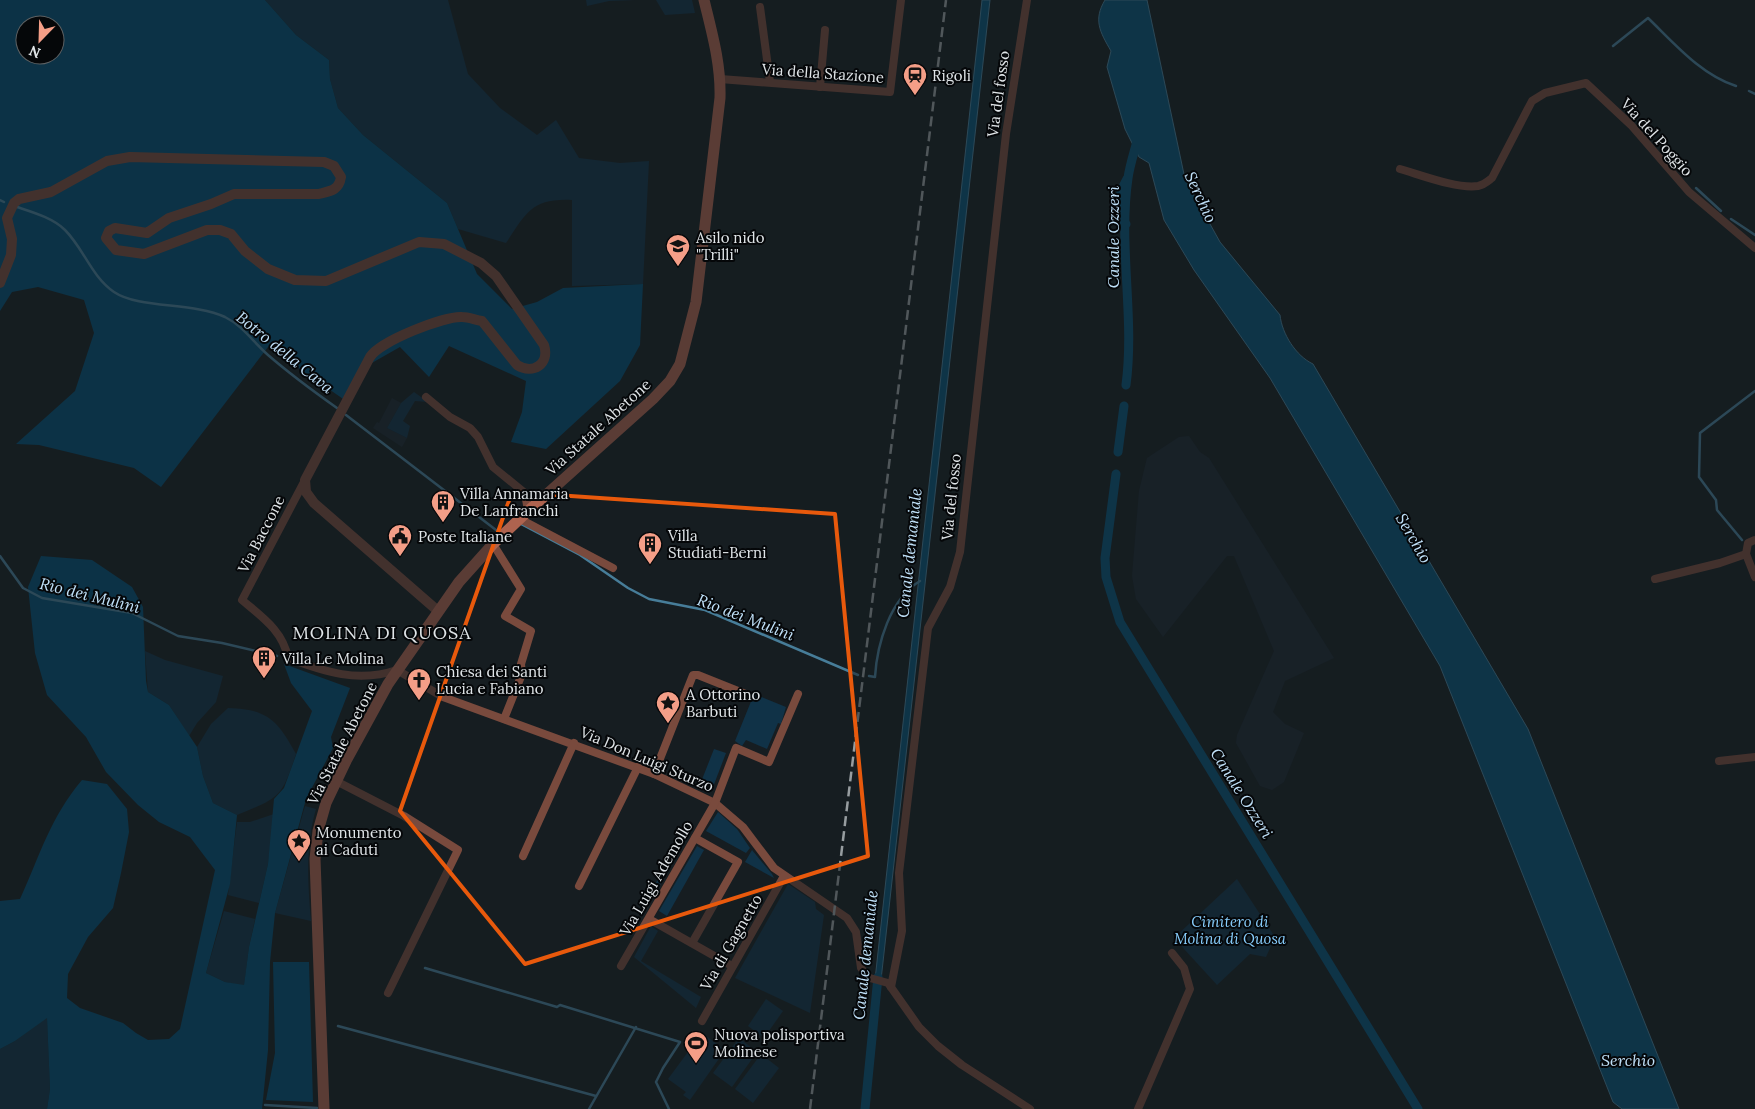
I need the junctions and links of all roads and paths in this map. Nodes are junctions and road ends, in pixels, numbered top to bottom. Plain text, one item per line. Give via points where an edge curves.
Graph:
1 (704, 0) edge
2 (901, 0) edge
3 (1026, 2) edge
4 (760, 7) dead end
5 (825, 30) dead end
6 (720, 79) junction
7 (770, 82) junction
8 (820, 86) junction
9 (1400, 169) dead end
10 (1755, 248) edge
11 (0, 283) edge
12 (426, 397) dead end
13 (305, 480) junction
14 (524, 515) junction
15 (1755, 540) edge
16 (493, 544) junction
17 (1746, 554) junction
18 (614, 568) dead end
19 (1755, 577) edge
20 (1656, 579) dead end
21 (438, 611) junction
22 (397, 670) junction
23 (798, 694) dead end
24 (748, 696) dead end
25 (504, 719) junction
26 (574, 743) junction
27 (1755, 756) edge
28 (1719, 761) dead end
29 (638, 767) junction
30 (654, 774) junction
31 (336, 781) junction
32 (714, 803) junction
33 (694, 838) junction
34 (523, 856) dead end
35 (784, 876) junction
36 (579, 886) dead end
37 (648, 919) junction
38 (692, 943) junction
39 (1172, 953) dead end
40 (621, 966) dead end
41 (732, 966) junction
42 (891, 987) junction
43 (388, 993) dead end
44 (702, 1021) dead end
45 (324, 1109) edge
46 (1030, 1109) edge
47 (1138, 1109) edge

1 - 6 main road, Via Statale Abetone via 717,50
2 - 8 street, Via della Stazione via 890,92
3 - 42 street, Via del fosso via 1007,125 960,552 950,587 928,628 920,686 899,873 902,931
4 - 7 street
5 - 8 street
6 - 7 street, Via della Stazione
6 - 14 main road, Via Statale Abetone via 699,281 689,337 680,364 670,381 653,398
7 - 8 street, Via della Stazione
9 - 10 street, Via del Poggio via 1458,184 1483,185 1492,178 1532,101 1545,93 1586,83 1631,125 1689,192
11 - 13 street via 11,255 12,239 7,218 14,203 51,192 107,161 130,157 324,162 334,166 341,177 333,191 319,194 234,194 168,218 147,233 115,228 106,238 116,250 144,254 207,230 220,230 230,234 268,269 295,280 319,281 326,281 419,242 444,244 481,263 504,286 544,344 546,352 542,364 532,370 524,369 517,365 482,321 461,317 400,336 373,352
12 - 14 street via 450,418 470,428 493,467 525,493
13 - 21 street via 306,492 314,503
13 - 22 street, Via Baccone via 242,600 273,627 283,641 288,658 340,675 381,675
14 - 16 main road, Via Statale Abetone
14 - 18 street
15 - 17 street via 1748,543
16 - 21 main road, Via Statale Abetone
16 - 25 street via 521,589 505,616 531,631 520,664 522,674
17 - 19 street
17 - 20 street
21 - 22 main road, Via Statale Abetone
22 - 25 street, Via Don Luigi Sturzo via 443,697
22 - 31 main road, Via Statale Abetone
23 - 32 street, Via Luigi Ademollo via 769,762 736,748
24 - 30 street via 694,674
25 - 26 street, Via Don Luigi Sturzo
26 - 29 street, Via Don Luigi Sturzo
26 - 34 street
27 - 28 street
29 - 30 street, Via Don Luigi Sturzo
29 - 36 street
30 - 32 street, Via Don Luigi Sturzo
31 - 43 street via 404,816 458,850
31 - 45 main road, Via Statale Abetone via 322,812 315,859
32 - 33 street, Via Luigi Ademollo
32 - 35 street, Via Don Luigi Sturzo via 743,827 764,858
33 - 37 street, Via Luigi Ademollo
33 - 38 street via 738,862
35 - 41 street, Via di Gagnetto
35 - 42 street, Via Don Luigi Sturzo via 835,908 851,923 858,938 861,968 870,978 884,981
37 - 38 street
37 - 40 street, Via Luigi Ademollo
38 - 41 street
39 - 47 street via 1184,968 1190,989
41 - 44 street, Via di Gagnetto
42 - 46 street, Via Don Luigi Sturzo via 919,1027 938,1046

